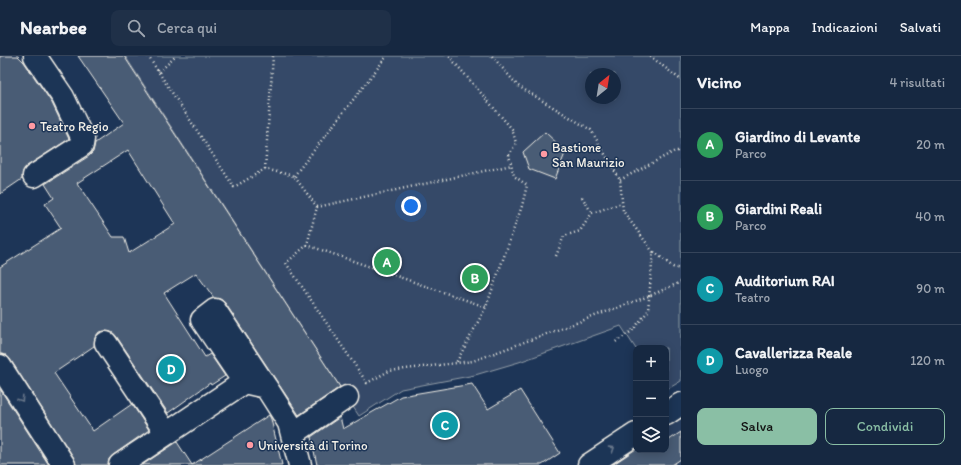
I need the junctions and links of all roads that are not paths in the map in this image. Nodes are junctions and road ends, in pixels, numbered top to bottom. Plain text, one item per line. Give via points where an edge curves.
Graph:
1 (35, 56) edge
2 (34, 176) dead end
3 (106, 343) dead end
4 (0, 366) edge
5 (244, 382) junction
6 (266, 388) junction
7 (347, 397) dead end
8 (681, 404) edge
9 (669, 412) edge
10 (166, 433) junction
11 (293, 434) junction
12 (633, 436) edge
13 (64, 465) edge
14 (120, 465) edge
15 (300, 465) edge
16 (589, 465) edge

1 - 2 street via 63,97 83,139 82,145
3 - 10 street
4 -> 13 street
5 - 6 street
5 - 6 street via 202,320 215,310
5 - 10 street
6 - 11 street via 289,423
7 - 11 street
8 - 9 street
10 - 14 street
11 - 15 street
16 -> 12 street

